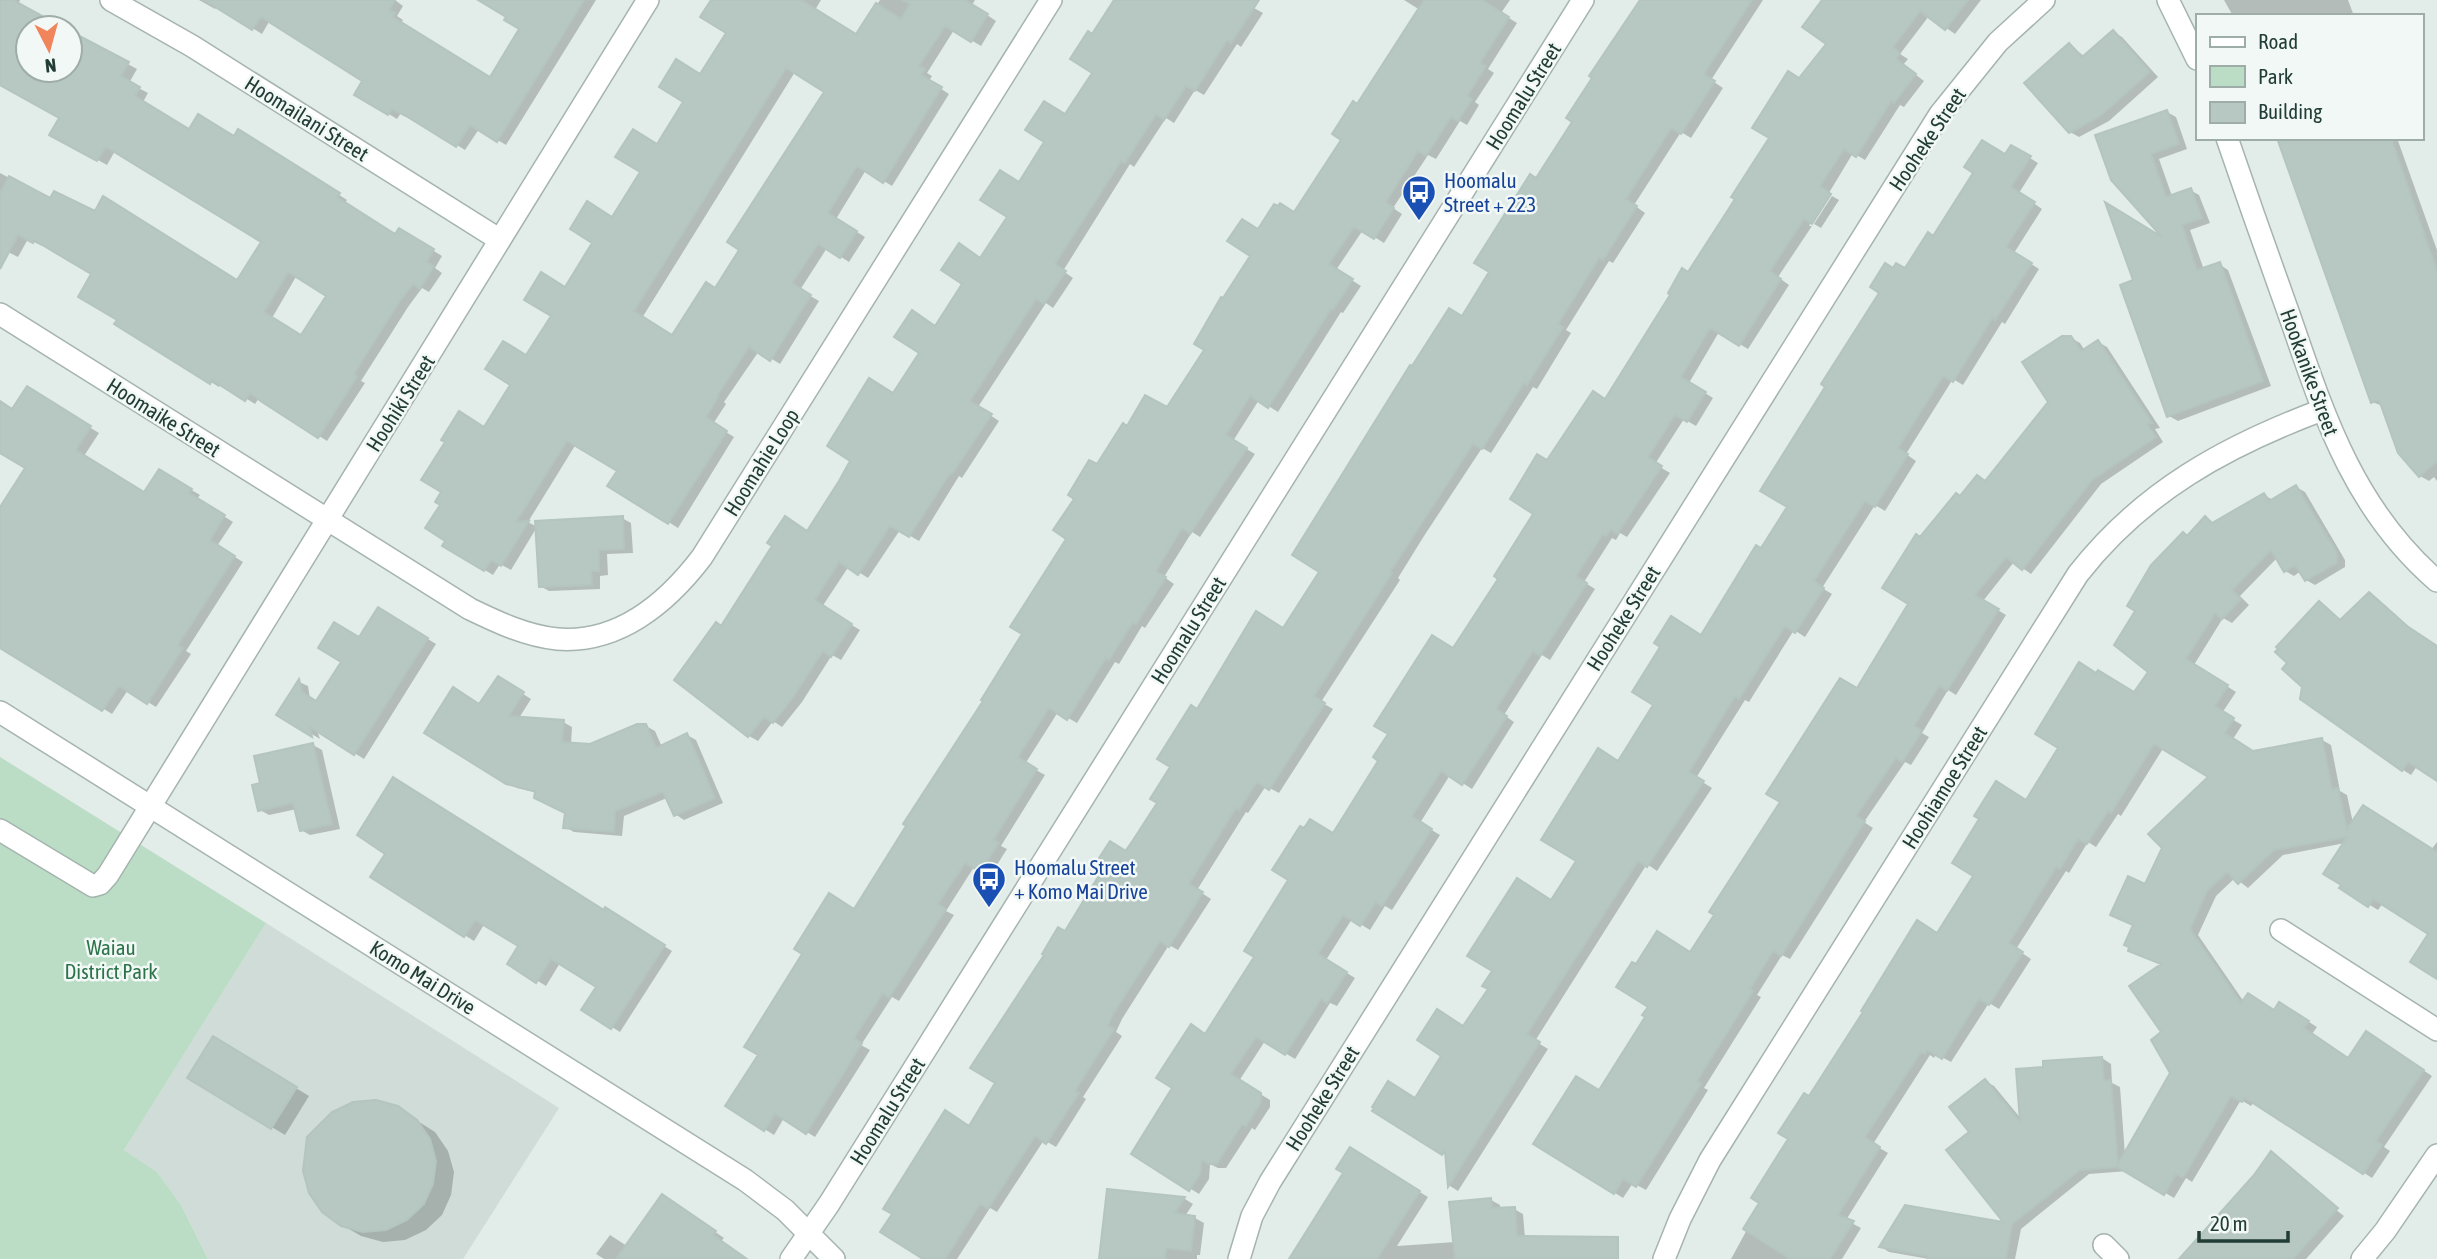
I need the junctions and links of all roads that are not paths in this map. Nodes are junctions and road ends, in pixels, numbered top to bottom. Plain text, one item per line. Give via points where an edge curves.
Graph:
1 (111, 0) edge
2 (648, 0) edge
3 (1051, 0) edge
4 (1583, 0) edge
5 (2044, 0) edge
6 (2168, 0) edge
7 (2196, 57) edge
8 (2228, 140) edge
9 (500, 240) junction
10 (0, 314) edge
11 (2322, 410) junction
12 (328, 520) junction
13 (2437, 581) edge
14 (0, 712) edge
15 (151, 806) junction
16 (0, 830) edge
17 (2281, 930) dead end
18 (2437, 1030) edge
19 (2437, 1155) edge
20 (809, 1234) junction
21 (791, 1259) edge
22 (834, 1259) edge
23 (1238, 1259) edge
24 (1664, 1259) edge
25 (2362, 1259) edge

1 - 9 street, Hoomailani Street
2 - 9 street, Hoohiki Street
3 - 12 street, Hoomahie Loop via 702,557 686,578 644,615 598,636 557,639 531,634 470,609
4 - 20 street, Hoomalu Street
5 - 23 street, Hooheke Street via 1998,42 1940,114 1270,1182 1252,1216
6 - 7 street
8 - 11 street, Hookanike Street
9 - 12 street, Hoohiki Street
10 - 12 street, Hoomaike Street
11 - 13 street, Hookanike Street via 2376,514
11 - 24 street, Hoohiamoe Street via 2207,461 2148,502 2097,549 1710,1160
12 - 15 street, Hoohiki Street
14 - 15 street, Komo Mai Drive
15 - 16 street, Hoohiki Street via 108,874 93,886
15 - 20 street, Komo Mai Drive via 745,1180
17 - 18 street
19 - 25 street
20 - 21 street, Hoomalu Street
20 - 22 street, Komo Mai Drive

